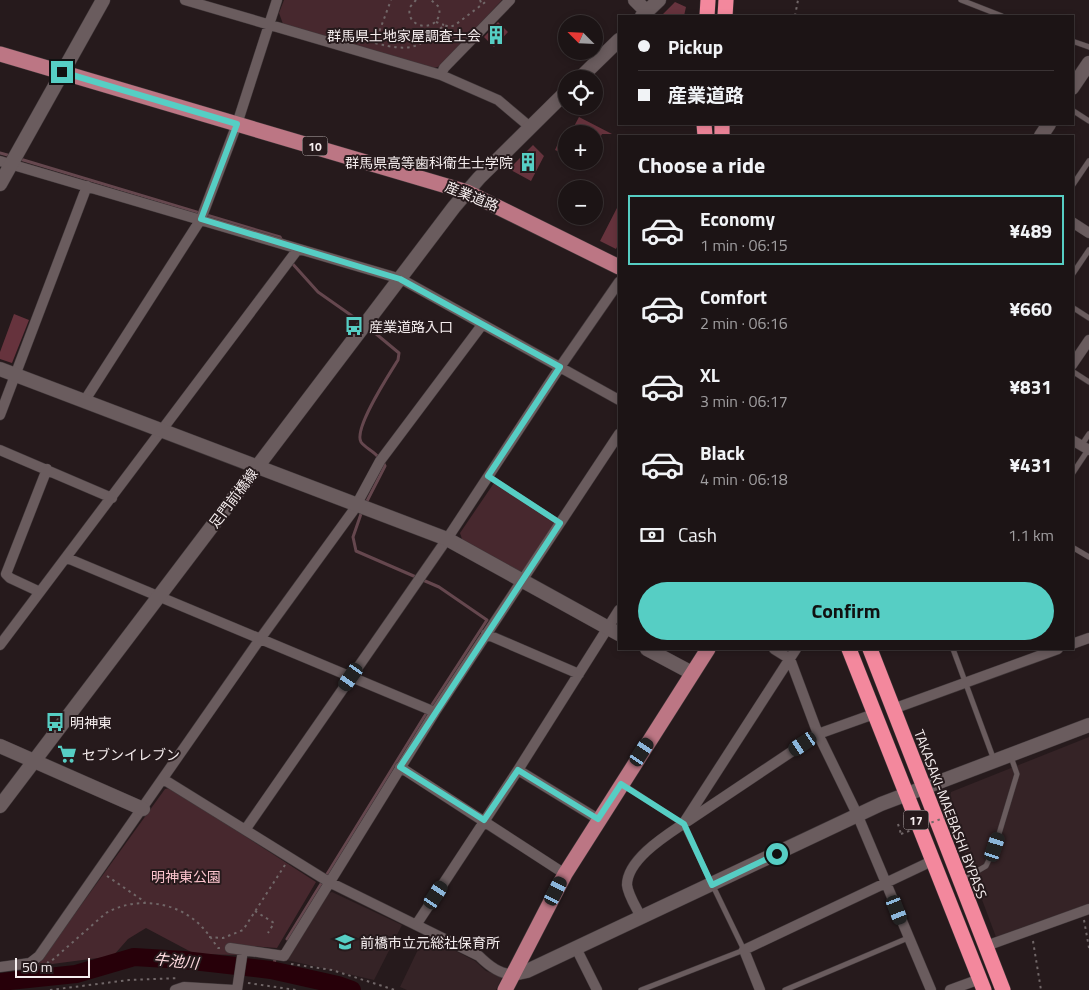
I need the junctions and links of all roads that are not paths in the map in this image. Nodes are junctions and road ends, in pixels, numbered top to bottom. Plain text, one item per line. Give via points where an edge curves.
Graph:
1 (103, 0) edge
2 (185, 0) edge
3 (277, 0) edge
4 (510, 0) edge
5 (635, 0) edge
6 (659, 0) edge
7 (708, 0) edge
8 (726, 0) edge
9 (961, 0) edge
10 (206, 3) edge
11 (644, 14) edge
12 (707, 15) edge
13 (725, 15) edge
14 (999, 15) edge
15 (268, 25) junction
16 (618, 41) edge
17 (1074, 42) edge
18 (1089, 47) edge
19 (0, 54) edge
20 (1089, 63) edge
21 (588, 70) edge
22 (62, 72) junction
23 (441, 75) junction
24 (1074, 85) edge
25 (558, 100) edge
26 (1074, 111) edge
27 (1089, 121) edge
28 (237, 124) junction
29 (530, 127) junction
30 (1089, 161) edge
31 (5, 162) edge
32 (1074, 183) edge
33 (0, 184) edge
34 (87, 186) junction
35 (467, 192) junction
36 (201, 219) junction
37 (1074, 223) edge
38 (1089, 233) edge
39 (298, 249) junction
40 (1089, 250) edge
41 (618, 267) edge
42 (1074, 272) edge
43 (400, 279) junction
44 (618, 283) edge
45 (1074, 308) edge
46 (1089, 318) edge
47 (482, 325) junction
48 (1089, 340) edge
49 (1074, 362) edge
50 (560, 367) junction
51 (0, 369) edge
52 (1074, 372) edge
53 (16, 374) junction
54 (1089, 382) edge
55 (618, 399) edge
56 (86, 400) junction
57 (0, 415) edge
58 (163, 430) junction
59 (1089, 434) edge
60 (618, 436) edge
61 (1083, 446) edge
62 (0, 450) edge
63 (258, 466) junction
64 (47, 469) junction
65 (1074, 469) edge
66 (488, 476) junction
67 (112, 498) junction
68 (356, 505) junction
69 (560, 523) junction
70 (447, 539) junction
71 (1074, 548) edge
72 (67, 558) junction
73 (1089, 558) edge
74 (522, 581) junction
75 (40, 592) junction
76 (158, 596) junction
77 (618, 614) edge
78 (613, 631) edge
79 (486, 634) junction
80 (1089, 638) edge
81 (260, 639) junction
82 (1, 640) edge
83 (1074, 643) edge
84 (648, 650) edge
85 (707, 650) edge
86 (776, 650) edge
87 (795, 650) edge
88 (849, 650) edge
89 (870, 650) edge
90 (953, 650) edge
91 (1041, 652) edge
92 (790, 659) junction
93 (692, 673) junction
94 (579, 674) junction
95 (351, 677) junction
96 (966, 682) junction
97 (893, 709) junction
98 (435, 712) junction
99 (874, 714) junction
100 (1089, 725) edge
101 (818, 734) junction
102 (0, 746) edge
103 (1010, 754) junction
104 (34, 760) junction
105 (994, 760) junction
106 (400, 767) junction
107 (518, 770) junction
108 (163, 779) junction
109 (621, 784) junction
110 (925, 787) junction
111 (907, 795) junction
112 (0, 806) edge
113 (143, 809) junction
114 (857, 814) junction
115 (598, 819) junction
116 (484, 820) junction
117 (684, 824) junction
118 (245, 830) junction
119 (932, 861) junction
120 (565, 874) junction
121 (886, 881) junction
122 (960, 881) junction
123 (329, 882) junction
124 (712, 885) junction
125 (1085, 911) edge
126 (641, 917) junction
127 (416, 925) junction
128 (908, 938) junction
129 (986, 946) junction
130 (230, 948) road end
131 (576, 948) junction
132 (744, 950) junction
133 (242, 953) junction
134 (0, 967) edge
135 (513, 974) junction
136 (982, 984) edge
137 (175, 990) edge
138 (236, 990) edge
139 (505, 990) edge
140 (597, 990) edge
141 (641, 990) edge
142 (760, 990) edge
143 (785, 990) edge
144 (931, 990) edge
145 (950, 990) edge
146 (1003, 990) edge

1 - 22 street
2 - 10 street
3 - 15 street
4 - 23 street via 444,68
5 - 11 street
6 - 11 street
7 - 12 highway
8 - 13 highway
9 - 14 lane
10 - 15 street
15 - 23 street
15 - 28 street
16 - 21 street
17 - 18 lane
19 - 22 main road, 産業道路 / 10
20 - 24 street
22 - 28 main road, 産業道路 / 10
22 - 31 street
23 - 29 street via 498,100
25 - 29 street, 足門前橋線
26 - 27 lane
28 - 35 main road, 産業道路 / 10
28 - 36 street
29 - 35 street, 足門前橋線
30 - 32 lane
31 - 33 street
31 - 34 street
34 - 36 street
34 - 53 street
35 - 41 main road, 産業道路 / 10
35 - 43 street, 足門前橋線
36 - 39 street
36 - 56 street
37 - 38 street
39 - 43 street
39 - 58 street
40 - 42 lane
43 - 47 street
43 - 63 street, 足門前橋線
44 - 50 street
45 - 46 lane
47 - 50 street
47 - 68 street via 378,464
48 - 49 street
50 - 55 street
50 - 66 street
51 - 53 street
52 - 54 lane
53 - 56 street
53 - 57 street
56 - 58 street
58 - 63 street
58 - 67 street
59 - 61 lane
60 - 69 street
61 - 65 lane
62 - 64 street
63 - 68 street
63 - 76 street, 足門前橋線
64 - 67 street
64 - 75 street via 6,574
66 - 69 lane
66 - 70 street
67 - 72 street
68 - 70 street
68 - 81 street
69 - 74 street
70 - 74 street
70 - 95 street
71 - 73 lane
72 - 75 street
72 - 76 street
74 - 78 street
74 - 79 street
75 - 82 street
76 - 81 street
76 - 104 street, 足門前橋線
77 - 78 street
78 - 94 street
79 - 94 street
79 - 98 street
80 - 83 street
81 - 95 street
81 - 108 street
84 - 93 street
85 - 93 main road
86 - 92 street
87 - 92 street
88 - 99 highway, 17
89 - 97 highway, TAKASAKI-MAEBASHI BYPASS / 17
90 - 96 lane
91 - 96 street
92 - 101 street
92 - 117 street
93 - 109 main road
94 - 107 street
95 - 98 street
95 - 118 street
96 - 97 street
96 - 105 lane
97 - 110 highway, TAKASAKI-MAEBASHI BYPASS / 17
98 - 106 street
99 - 101 street
99 - 111 highway, 17
100 - 103 street
101 - 114 street
101 - 117 street
102 - 104 street
103 - 105 street
103 - 122 lane via 1017,774 995,847 986,866
104 - 112 street, 足門前橋線
104 - 113 street
105 - 110 street
106 - 116 street
106 - 123 street
107 - 115 street
107 - 116 street
108 - 113 street
108 - 118 street
109 - 115 main road
109 - 117 lane
110 - 111 street
110 - 122 highway, TAKASAKI-MAEBASHI BYPASS / 17
111 - 114 street
111 - 119 highway, 17
113 - 134 street via 35,960
114 - 121 street
114 - 124 street
115 - 120 main road
116 - 120 street
116 - 127 street
117 - 124 lane
117 - 126 street via 660,839 632,868 627,885
118 - 123 street
119 - 121 street
119 - 136 highway, 17
120 - 135 main road
121 - 128 street
121 - 132 street
122 - 129 highway, TAKASAKI-MAEBASHI BYPASS / 17
123 - 127 street
123 - 133 street via 284,956
124 - 126 street
124 - 132 lane
125 - 129 street
126 - 131 street
127 - 135 street via 479,956 489,966
128 - 143 lane
128 - 144 street
129 - 146 highway, TAKASAKI-MAEBASHI BYPASS / 17
130 - 133 street
131 - 135 street via 527,971
131 - 140 street
132 - 141 lane
132 - 142 street
133 - 138 street
135 - 139 main road
136 - 145 street
137 - 138 street via 184,987

